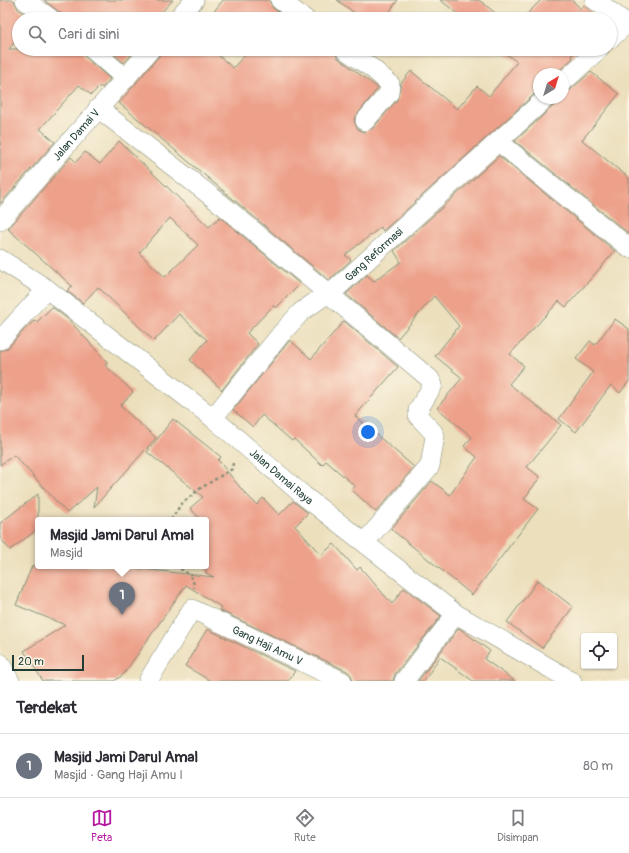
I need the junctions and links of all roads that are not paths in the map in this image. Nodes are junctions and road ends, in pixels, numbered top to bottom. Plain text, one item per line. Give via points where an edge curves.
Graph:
1 (24, 0) edge
2 (194, 0) edge
3 (280, 0) edge
4 (594, 0) edge
5 (41, 12) edge
6 (183, 12) edge
7 (296, 12) edge
8 (611, 12) edge
9 (617, 16) edge
10 (628, 24) edge
11 (617, 33) edge
12 (100, 56) edge
13 (145, 56) edge
14 (353, 56) edge
15 (591, 56) edge
16 (569, 76) edge
17 (126, 79) junction
18 (539, 104) edge
19 (98, 108) junction
20 (365, 121) dead end
21 (498, 142) junction
22 (0, 221) edge
23 (629, 248) edge
24 (0, 259) edge
25 (47, 289) junction
26 (328, 293) junction
27 (0, 340) edge
28 (213, 418) junction
29 (365, 542) junction
30 (456, 614) junction
31 (0, 663) edge
32 (10, 681) edge
33 (148, 681) edge
34 (342, 681) edge
35 (404, 681) edge
36 (572, 681) edge

1 - 5 street
2 - 6 street
3 - 7 street
4 - 8 street
9 - 10 street
10 - 11 street
12 - 17 street
13 - 17 street, Jalan Damai V
14 - 20 street via 390,84 389,93
15 - 16 street
17 - 19 street, Jalan Damai V
18 - 21 street, Gang Reformasi
19 - 22 street, Jalan Damai V
19 - 26 street via 225,207
21 - 23 street
21 - 26 street, Gang Reformasi via 330,294
24 - 25 street, Jalan Damai Raya
25 - 27 street
25 - 28 street, Jalan Damai Raya
26 - 28 street, Gang Reformasi via 301,312 280,334
26 - 29 street via 430,379 433,385 418,410 418,416 435,436 430,466
28 - 29 street, Jalan Damai Raya via 304,496
29 - 30 street, Jalan Damai Raya
30 - 35 street
30 - 36 street, Jalan Damai Raya
31 - 32 street
33 - 34 street, Gang Haji Amu V via 192,609

